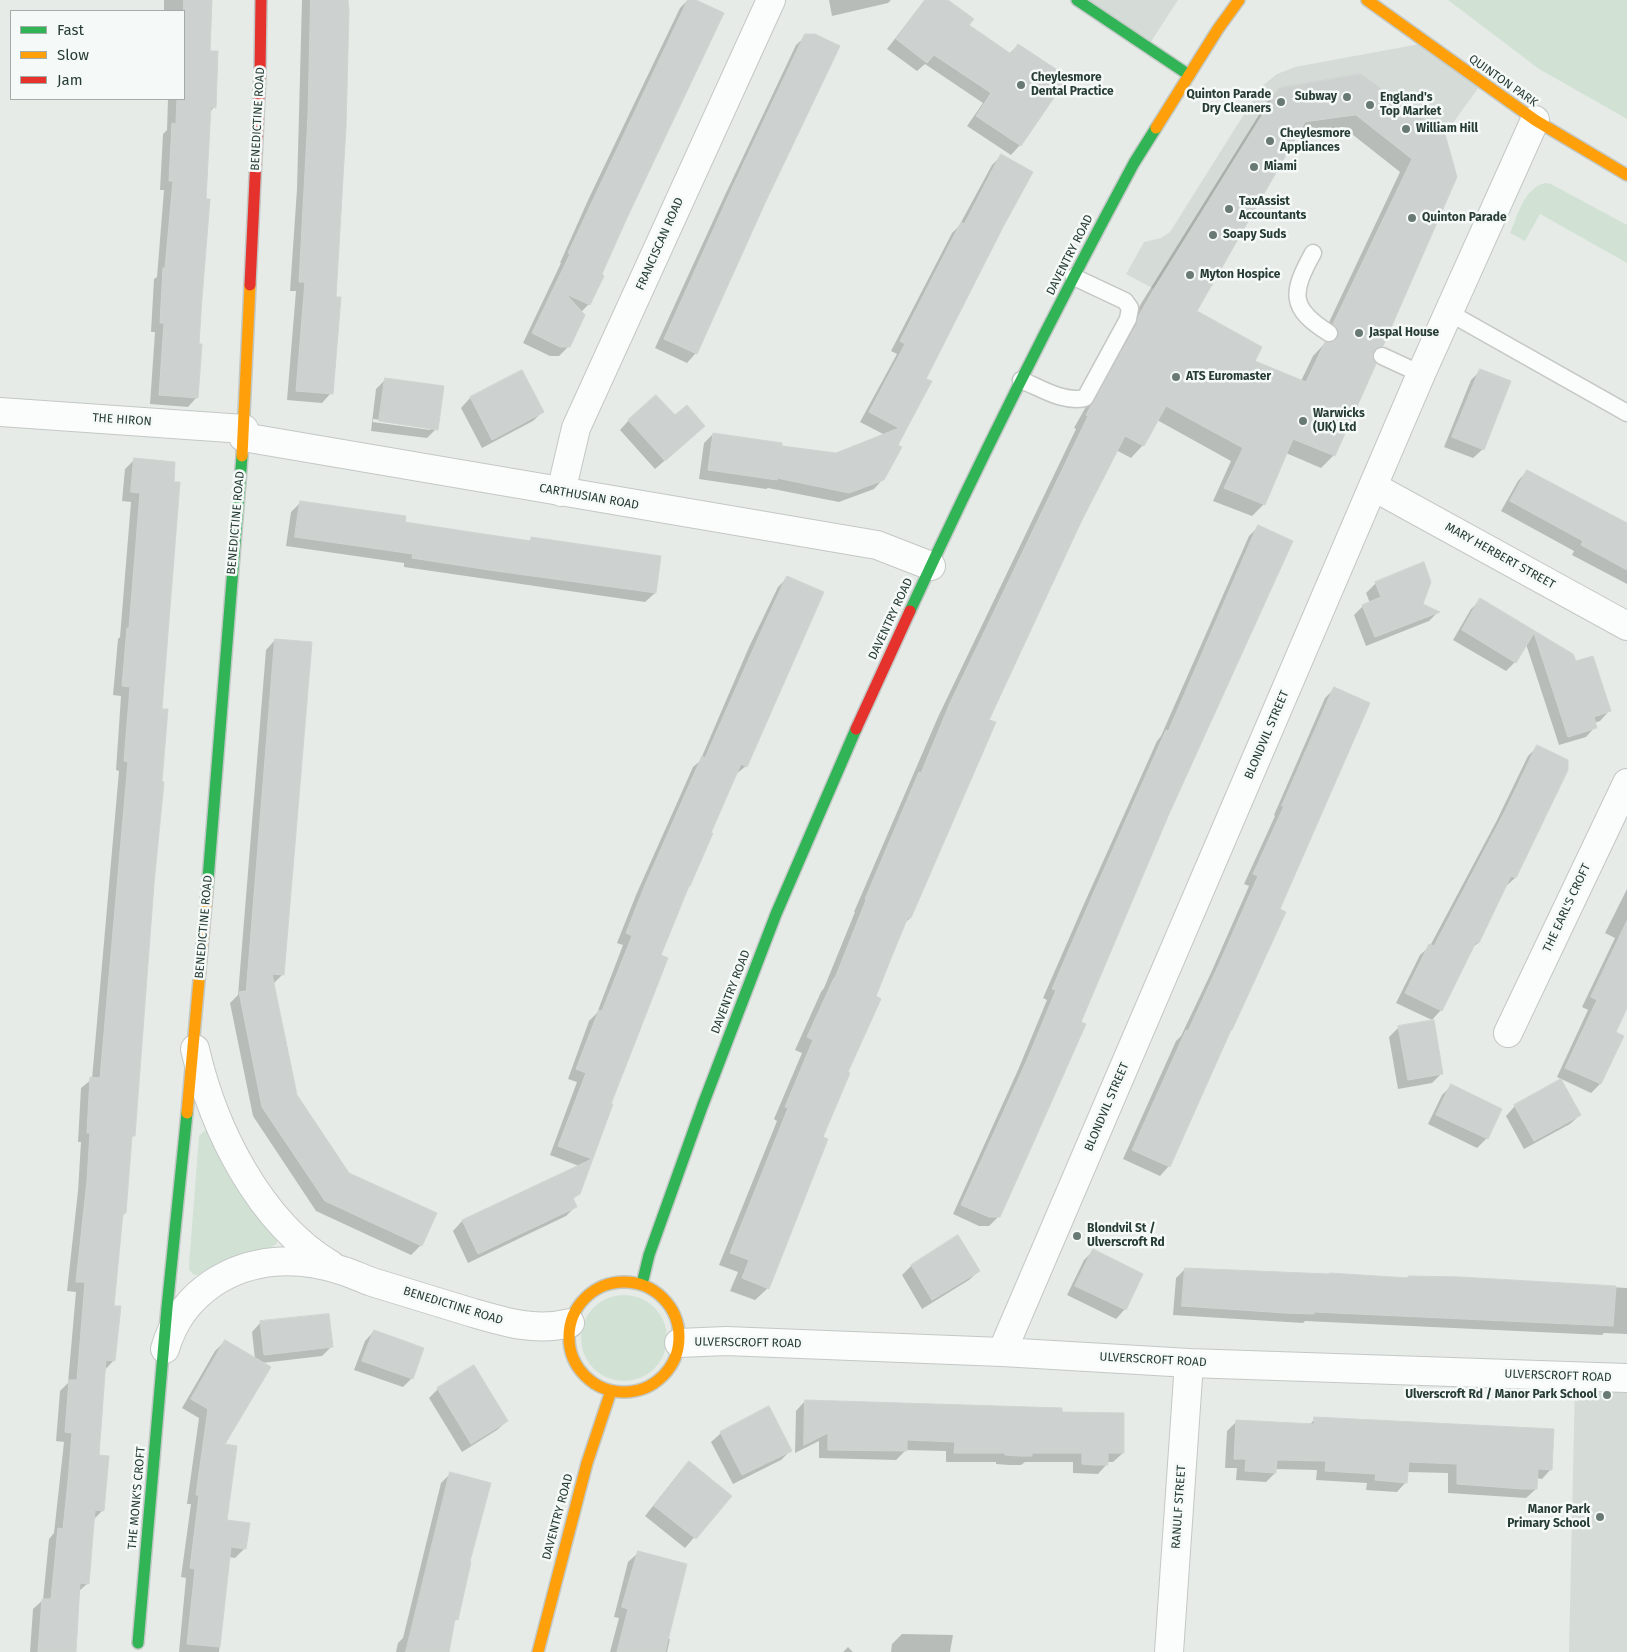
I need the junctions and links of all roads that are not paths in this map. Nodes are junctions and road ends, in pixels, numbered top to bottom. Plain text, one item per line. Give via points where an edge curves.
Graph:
1 (261, 0) edge
2 (771, 0) edge
3 (1077, 0) edge
4 (1239, 0) edge
5 (1368, 0) edge
6 (1189, 75) junction
7 (1535, 120) junction
8 (1627, 175) edge
9 (1313, 253) dead end
10 (1074, 277) junction
11 (1448, 312) junction
12 (1330, 333) dead end
13 (1382, 356) dead end
14 (1421, 374) junction
15 (1021, 380) junction
16 (0, 412) edge
17 (1627, 413) edge
18 (244, 433) junction
19 (1374, 487) junction
20 (561, 492) junction
21 (931, 566) junction
22 (1627, 626) edge
23 (1627, 783) edge
24 (1508, 1033) dead end
25 (194, 1046) junction
26 (339, 1269) junction
27 (642, 1284) junction
28 (570, 1323) junction
29 (679, 1343) junction
30 (1002, 1352) junction
31 (163, 1356) junction
32 (1189, 1363) junction
33 (1627, 1378) edge
34 (612, 1391) junction
35 (138, 1643) dead end
36 (538, 1652) edge
37 (1168, 1652) edge

1 - 18 street, BENEDICTINE ROAD
2 - 20 street, FRANCISCAN ROAD via 576,428
3 - 6 street
4 - 6 street, DAVENTRY ROAD
5 - 7 street, QUINTON PARK
6 - 10 street, DAVENTRY ROAD via 1134,163
7 - 8 street, QUINTON PARK
7 - 11 street, BLONDVIL STREET
9 - 12 lane via 1299,284 1300,309 1312,322
10 - 15 street, DAVENTRY ROAD
10 - 15 lane via 1125,301 1130,308 1128,319 1085,398 1063,397
11 - 14 street, BLONDVIL STREET
11 - 17 lane
13 - 14 lane
14 - 19 street, BLONDVIL STREET
15 - 21 street, DAVENTRY ROAD
16 - 18 street, THE HIRON
18 - 20 street, CARTHUSIAN ROAD
18 - 25 street, BENEDICTINE ROAD
19 - 22 street, MARY HERBERT STREET
19 - 30 street, BLONDVIL STREET
20 - 21 street, CARTHUSIAN ROAD via 878,545
21 - 27 street, DAVENTRY ROAD via 851,739 776,914 702,1107 649,1255
23 - 24 street, THE EARL'S CROFT
25 - 26 street, BENEDICTINE ROAD via 213,1109 256,1190 285,1227 321,1259
25 - 31 street, BENEDICTINE ROAD
26 - 28 street, BENEDICTINE ROAD via 521,1326 547,1327
26 - 31 street, BENEDICTINE ROAD via 309,1263 268,1261 227,1274 188,1304 168,1336
27 - 28 street via 616,1282 592,1291 579,1305
27 - 29 street via 659,1294 671,1307 677,1322
28 - 34 street via 570,1351 578,1367 597,1386
29 - 30 street, ULVERSCROFT ROAD via 726,1341
29 - 34 street via 674,1360 658,1380 636,1391
30 - 32 street, ULVERSCROFT ROAD
31 - 35 street, THE MONK'S CROFT
32 - 33 street, ULVERSCROFT ROAD
32 - 37 street, RANULF STREET
34 - 36 street, DAVENTRY ROAD via 587,1462

